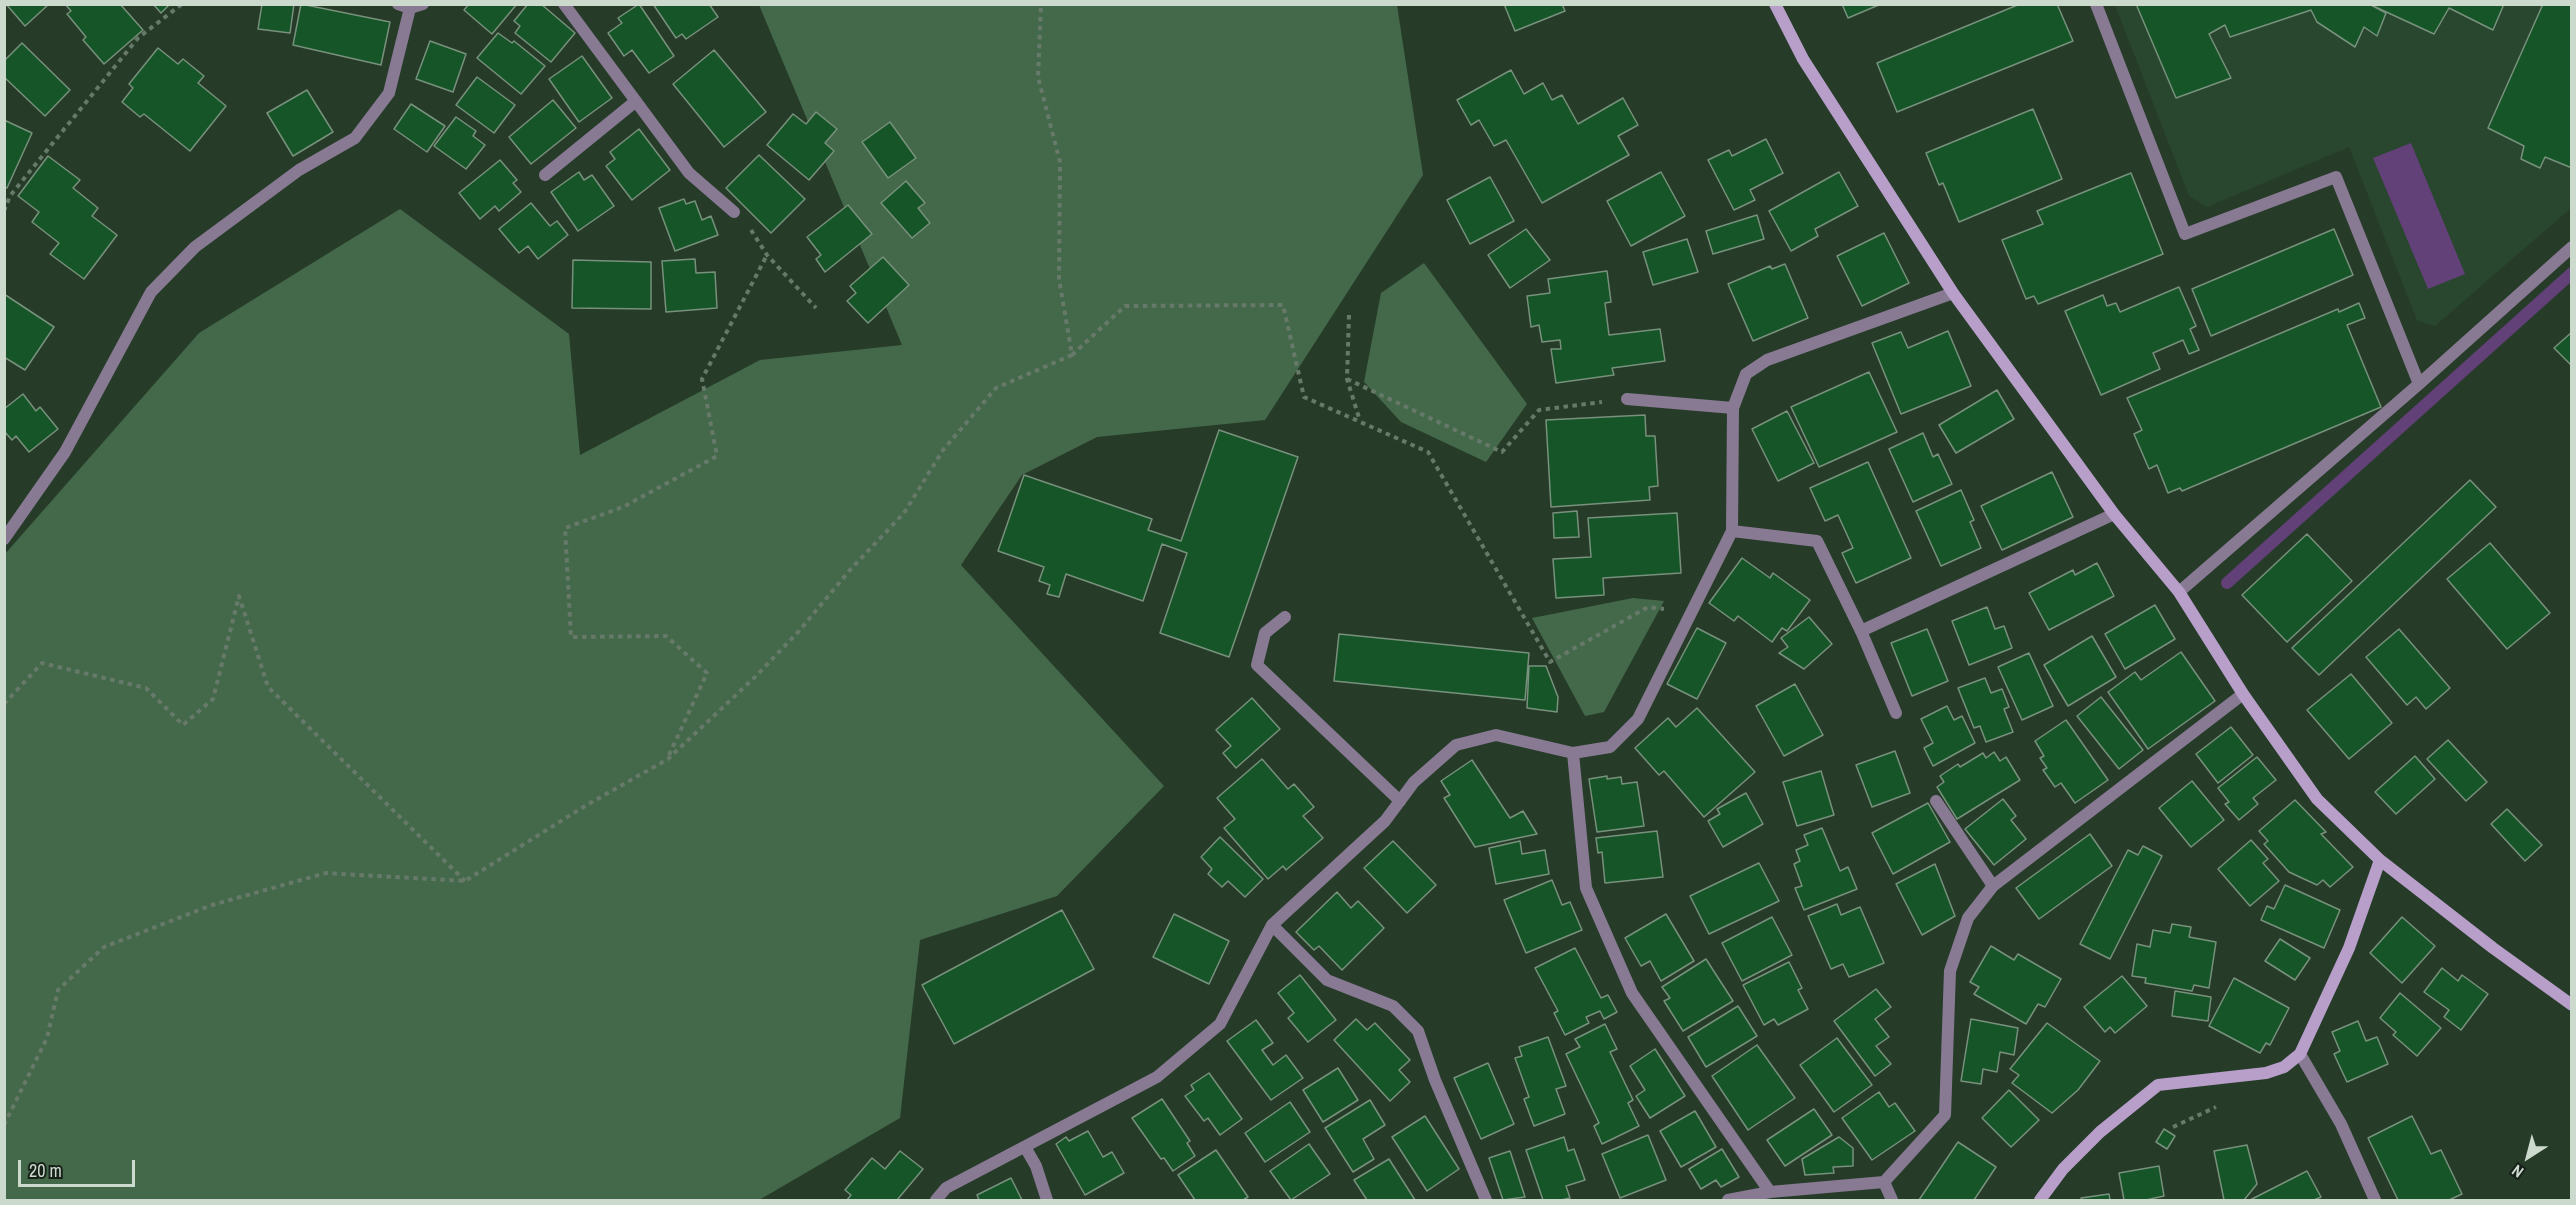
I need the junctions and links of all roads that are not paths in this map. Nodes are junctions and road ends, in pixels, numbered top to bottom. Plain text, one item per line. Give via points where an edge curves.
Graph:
1 (423, 4) edge
2 (564, 4) edge
3 (1775, 4) edge
4 (2096, 4) edge
5 (404, 6) edge
6 (636, 101) junction
7 (545, 175) dead end
8 (734, 212) road end
9 (2571, 247) edge
10 (1953, 293) junction
11 (2420, 384) junction
12 (1627, 399) road end
13 (1733, 408) junction
14 (2114, 514) junction
15 (1732, 531) junction
16 (4, 539) edge
17 (2179, 592) junction
18 (1285, 617) dead end
19 (1861, 631) junction
20 (2243, 694) junction
21 (1896, 713) dead end
22 (1573, 753) junction
23 (1400, 801) junction
24 (1936, 801) dead end
25 (2380, 860) junction
26 (1993, 886) junction
27 (1272, 925) junction
28 (2571, 1005) edge
29 (2300, 1054) junction
30 (1025, 1146) junction
31 (1884, 1182) junction
32 (1770, 1192) junction
33 (936, 1200) edge
34 (1047, 1200) edge
35 (1486, 1200) edge
36 (1728, 1200) edge
37 (1892, 1200) edge
38 (2040, 1200) edge
39 (2375, 1200) edge

1 - 5 street
2 - 6 street
3 - 10 street via 1803,59
4 - 11 street via 2185,234 2336,177
5 - 16 street via 389,93 355,138 299,170 195,247 151,292 65,452
6 - 7 street
6 - 8 street via 689,173
9 - 11 street
10 - 13 street via 1767,360 1746,374
10 - 14 street
11 - 17 street
12 - 13 street
13 - 15 street
14 - 17 street
14 - 19 street
15 - 19 street via 1817,541
15 - 22 street via 1638,720 1610,747
17 - 20 street
18 - 23 street via 1265,633 1257,665
19 - 21 street
20 - 25 street via 2317,799
20 - 26 street
22 - 23 street via 1496,735 1456,745 1414,782
22 - 32 street via 1586,888 1632,993
23 - 27 street via 1384,821
24 - 26 street
25 - 28 street
25 - 29 street via 2349,948
26 - 31 street via 1968,918 1950,971 1945,1115
27 - 30 street via 1220,1024 1157,1077
27 - 35 street via 1327,980 1393,1006 1418,1031
29 - 38 street via 2284,1067 2266,1072 2158,1085 2100,1132 2063,1169
29 - 39 street via 2341,1124
30 - 33 street via 946,1188
30 - 34 street
31 - 32 street
31 - 37 street
32 - 36 street

